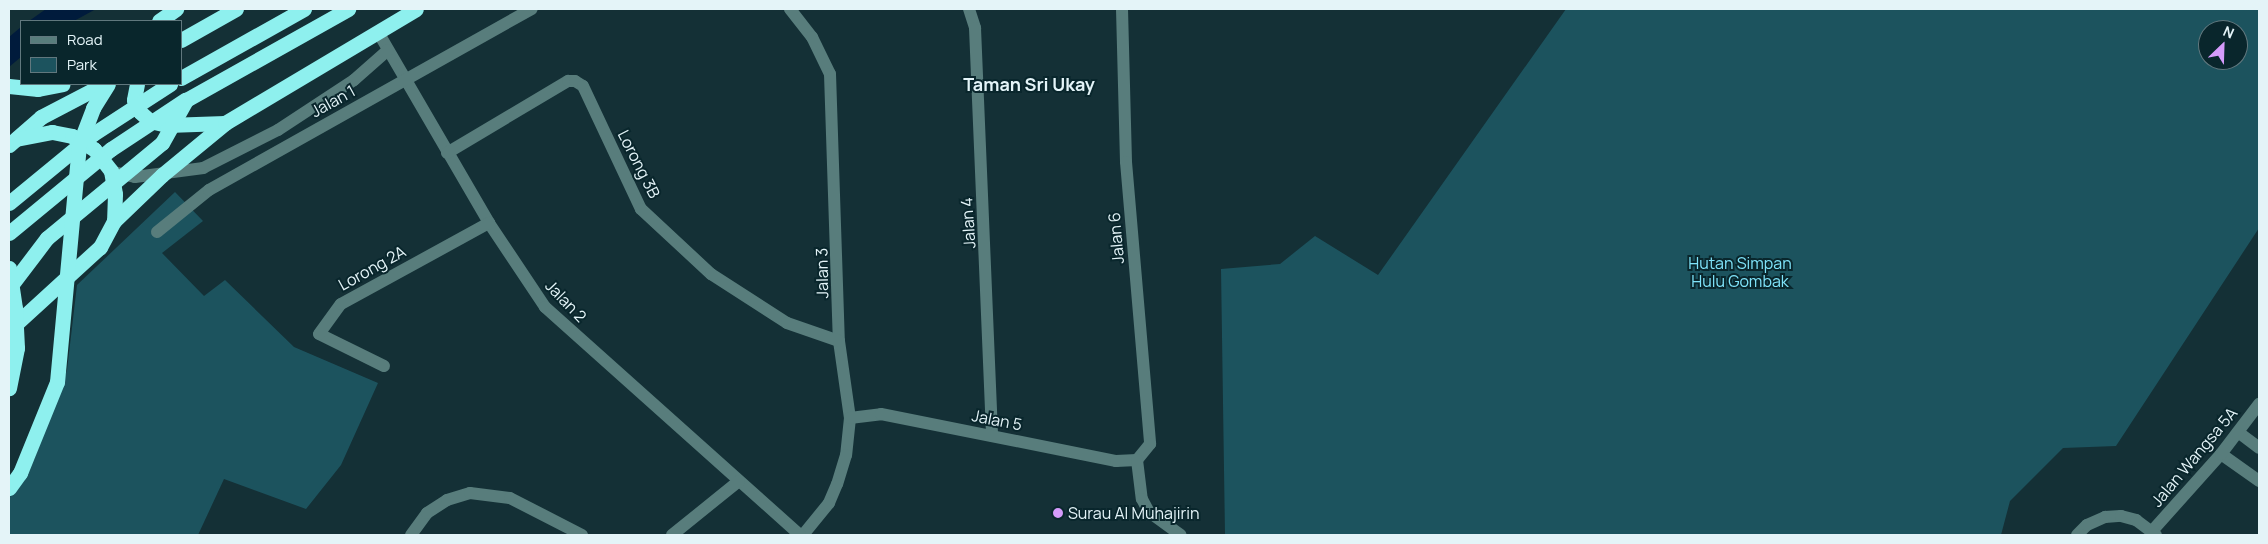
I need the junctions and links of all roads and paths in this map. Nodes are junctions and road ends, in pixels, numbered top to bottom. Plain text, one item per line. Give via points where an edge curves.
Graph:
1 (176, 9) edge
2 (236, 9) edge
3 (304, 9) edge
4 (348, 9) edge
5 (416, 9) edge
6 (532, 9) edge
7 (790, 9) edge
8 (969, 9) edge
9 (1122, 9) edge
10 (160, 20) edge
11 (208, 24) junction
12 (378, 32) junction
13 (182, 34) edge
14 (182, 39) edge
15 (388, 50) junction
16 (182, 77) edge
17 (405, 79) junction
18 (57, 85) edge
19 (102, 85) edge
20 (107, 85) edge
21 (137, 85) edge
22 (168, 85) edge
23 (9, 86) edge
24 (186, 100) junction
25 (225, 123) junction
26 (12, 142) edge
27 (447, 153) junction
28 (111, 171) junction
29 (162, 175) junction
30 (9, 203) edge
31 (114, 221) junction
32 (489, 223) junction
33 (157, 232) dead end
34 (9, 233) edge
35 (9, 268) edge
36 (9, 288) edge
37 (9, 330) edge
38 (839, 341) junction
39 (384, 366) dead end
40 (9, 388) edge
41 (2259, 404) edge
42 (850, 418) junction
43 (2238, 432) junction
44 (992, 436) junction
45 (2259, 448) edge
46 (2221, 454) junction
47 (1137, 460) junction
48 (739, 481) junction
49 (2259, 481) edge
50 (9, 488) edge
51 (2155, 533) edge
52 (411, 535) edge
53 (582, 535) edge
54 (672, 535) edge
55 (802, 535) edge
56 (1181, 535) edge
57 (2077, 535) edge

1 - 10 highway
2 - 11 highway
3 - 16 highway
4 - 24 highway
5 - 12 highway
6 - 17 street, Jalan 1
7 - 38 street, Jalan 3 via 812,37 830,74
8 - 44 street, Jalan 4 via 975,28
9 - 47 street, Jalan 6 via 1126,162 1150,444
11 - 13 highway
11 - 14 highway
12 - 15 street, Jalan 2
12 - 25 highway
15 - 17 street, Jalan 2
15 - 29 street via 354,80 278,130 203,168
17 - 27 street, Jalan 2
17 - 33 street, Jalan 1 via 209,190
18 - 23 highway via 38,89
19 - 26 highway via 41,117
20 - 50 highway, bridge via 93,108 79,145 57,382 28,455
21 - 25 highway via 134,100 140,112 150,120 168,125
22 - 30 highway, bridge via 93,134
24 - 34 highway, bridge via 111,149
24 - 36 highway, bridge via 162,144 47,238
25 - 29 highway
26 - 28 highway via 52,132 72,136 94,149
27 - 32 street, Jalan 2
27 - 38 street, Lorong 3B via 568,81 575,81 582,86 642,209 711,274 787,323
28 - 29 street via 135,177
28 - 31 highway via 116,194
29 - 31 highway
31 - 37 highway via 100,247
32 - 39 street, Lorong 2A via 341,304 319,334
32 - 48 street, Jalan 2 via 545,307
35 - 40 highway, bridge via 16,308 17,348
38 - 42 street, Jalan 3
41 - 43 street, Jalan Wangsa 5A
42 - 44 street, Jalan 5 via 881,414
42 - 55 street, Jalan 3 via 846,455 829,504
43 - 45 street
43 - 46 street, Jalan Wangsa 5A
44 - 47 street, Jalan 5 via 1116,461
46 - 49 street
46 - 51 street, Jalan Wangsa 5A
47 - 56 street via 1146,505
48 - 54 street
48 - 55 street, Jalan 2
51 - 57 street via 2128,518 2105,516 2087,525
52 - 53 street via 427,513 447,500 470,493 510,498

